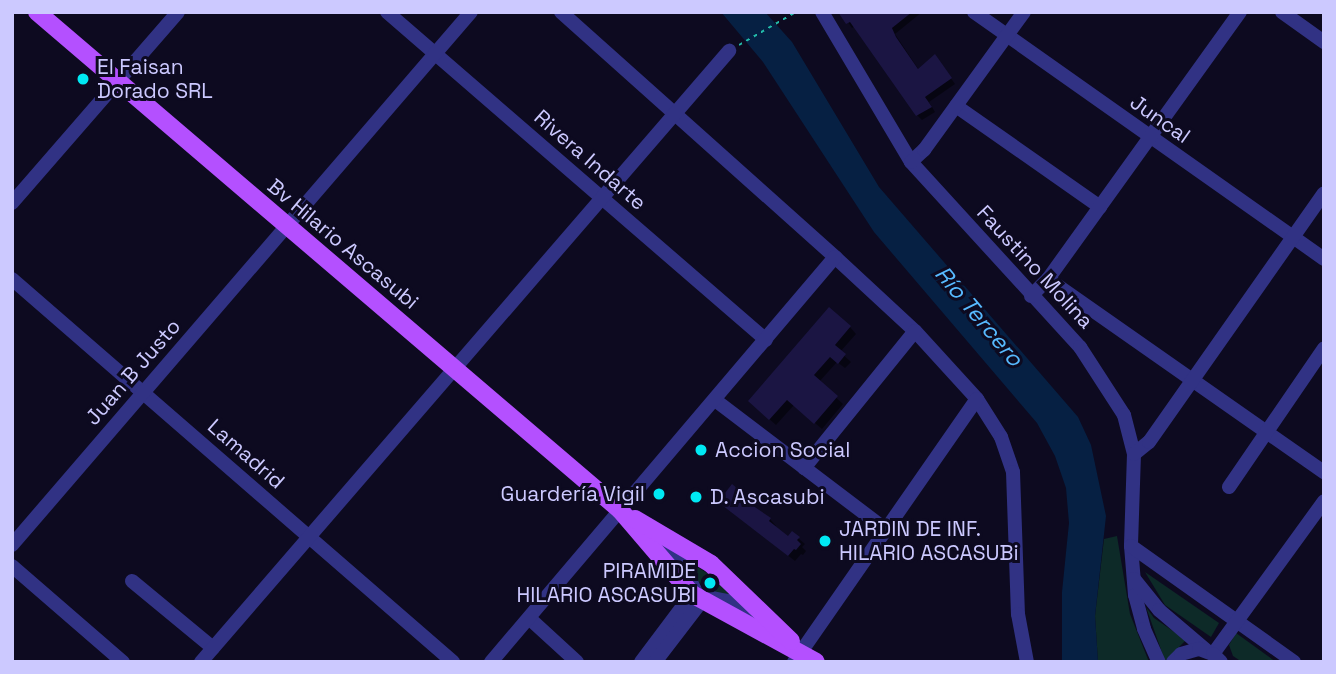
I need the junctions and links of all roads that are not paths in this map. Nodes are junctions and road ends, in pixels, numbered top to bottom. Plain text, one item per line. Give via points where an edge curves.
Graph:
1 (37, 12) edge
2 (178, 12) edge
3 (387, 12) edge
4 (471, 12) edge
5 (561, 12) edge
6 (822, 12) edge
7 (974, 12) edge
8 (1024, 12) edge
9 (1240, 12) edge
10 (1282, 12) edge
11 (1007, 37) junction
12 (1324, 42) edge
13 (729, 51) road end
14 (435, 54) junction
15 (118, 82) junction
16 (957, 106) junction
17 (675, 113) junction
18 (1150, 138) junction
19 (911, 162) junction
20 (1324, 193) edge
21 (602, 198) junction
22 (12, 203) edge
23 (1100, 207) junction
24 (286, 226) junction
25 (1293, 236) junction
26 (835, 257) junction
27 (1324, 259) edge
28 (12, 279) edge
29 (1048, 279) junction
30 (1031, 296) junction
31 (915, 331) junction
32 (766, 340) junction
33 (1324, 348) edge
34 (454, 369) junction
35 (1193, 379) junction
36 (144, 393) junction
37 (977, 399) junction
38 (715, 400) junction
39 (1266, 431) junction
40 (1134, 454) junction
41 (804, 468) junction
42 (1324, 472) edge
43 (1229, 487) dead end
44 (1324, 501) edge
45 (620, 510) junction
46 (886, 530) junction
47 (661, 534) junction
48 (310, 537) junction
49 (12, 545) edge
50 (1131, 547) junction
51 (12, 566) edge
52 (1133, 578) junction
53 (132, 581) dead end
54 (697, 597) junction
55 (766, 616) junction
56 (529, 618) junction
57 (1237, 621) junction
58 (213, 648) junction
59 (1214, 655) edge
60 (797, 656) edge
61 (123, 662) edge
62 (201, 662) edge
63 (453, 662) edge
64 (491, 662) edge
65 (577, 662) edge
66 (641, 662) edge
67 (655, 662) edge
68 (816, 662) edge
69 (1027, 662) edge
70 (1159, 662) edge
71 (1173, 662) edge
72 (1294, 662) edge

1 - 15 main road, Bv Hilario Ascasubi
2 - 15 street
3 - 14 street, Rivera Indarte
4 - 14 street, Juan B Justo
5 - 17 street
6 - 19 street, Faustino Molina
7 - 11 street, Juncal
8 - 11 street
9 - 18 street
10 - 12 street
11 - 16 street
11 - 18 street, Juncal
13 - 17 street
14 - 21 street, Rivera Indarte
14 - 24 street, Juan B Justo
15 - 22 street
15 - 24 main road, Bv Hilario Ascasubi
16 - 19 street
16 - 23 street
17 - 21 street
17 - 26 street
18 - 23 street
18 - 25 street, Juncal
19 - 30 street, Faustino Molina
20 - 25 street
21 - 32 street, Rivera Indarte
21 - 34 street
23 - 29 street
24 - 34 main road, Bv Hilario Ascasubi
24 - 36 street, Juan B Justo
25 - 27 street, Juncal
25 - 35 street
26 - 31 street
26 - 32 street
28 - 36 street, Lamadrid
29 - 30 street
29 - 35 street
30 - 40 street, Faustino Molina via 1096,369 1124,415
31 - 37 street
31 - 41 street
32 - 38 street
33 - 39 street
34 - 45 main road, Bv Hilario Ascasubi
34 - 48 street
35 - 39 street
35 - 40 street via 1149,442
36 - 48 street, Lamadrid
36 - 49 street, Juan B Justo
37 - 46 street
37 - 69 street via 1001,437 1013,472 1018,614
38 - 41 street
38 - 45 street
39 - 42 street
39 - 43 street
40 - 50 street, Faustino Molina
41 - 46 street
44 - 57 street
45 - 47 main road
45 - 54 main road
45 - 56 street
46 - 60 street
47 - 54 street
47 - 55 main road via 711,564
48 - 58 street
48 - 63 street, Lamadrid
50 - 52 street, Faustino Molina
50 - 57 street
51 - 61 street
52 - 59 street via 1159,610
52 - 70 street, Faustino Molina via 1138,610
53 - 58 street
54 - 55 street via 729,601
54 - 60 main road
54 - 66 street
54 - 67 street
55 - 60 main road
56 - 64 street
56 - 65 street
57 - 59 street
57 - 72 street
58 - 62 street
59 - 71 street via 1190,650
60 - 68 main road

